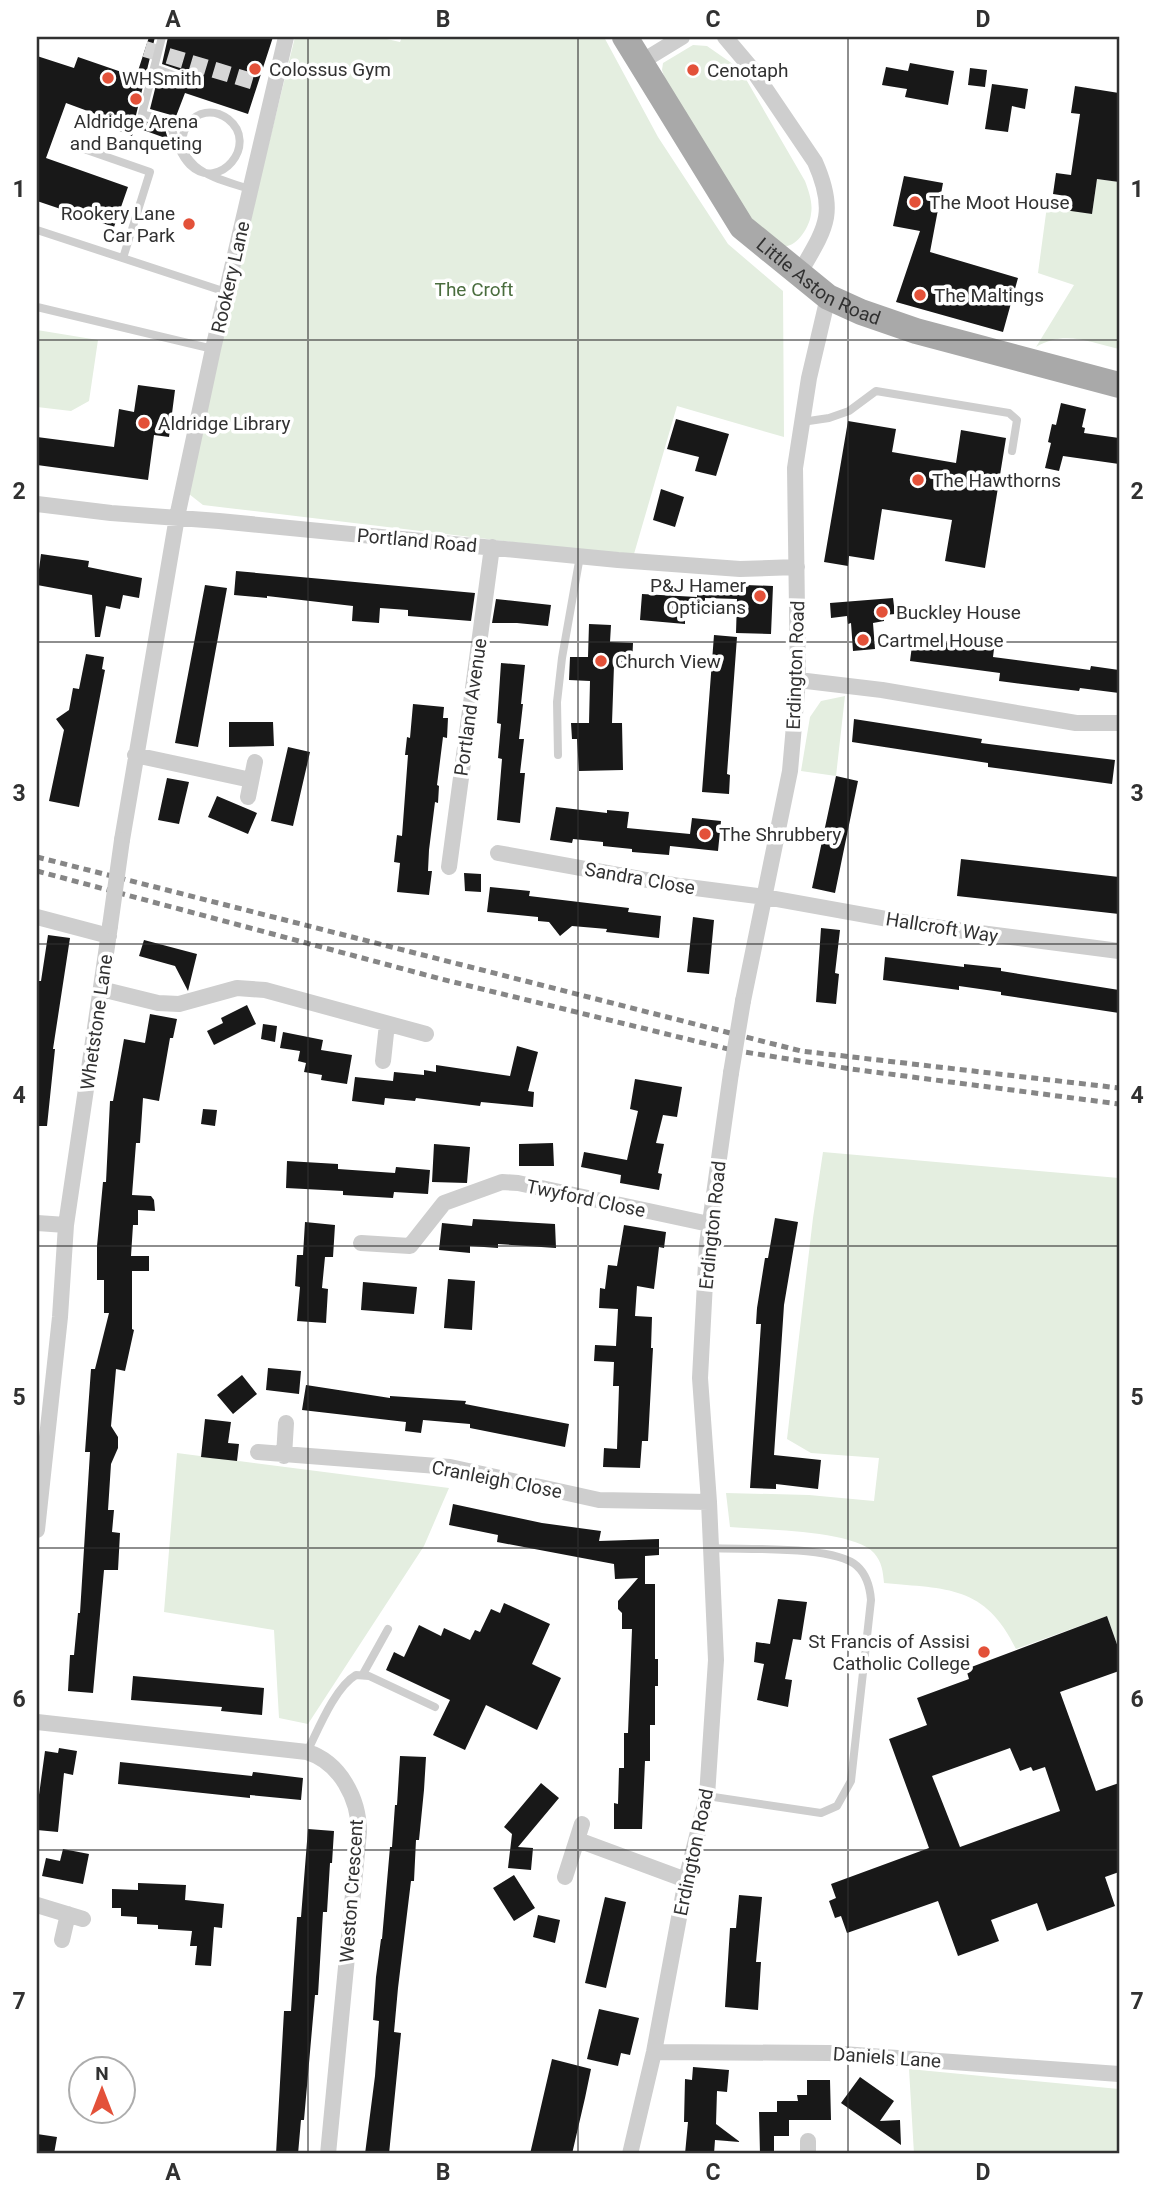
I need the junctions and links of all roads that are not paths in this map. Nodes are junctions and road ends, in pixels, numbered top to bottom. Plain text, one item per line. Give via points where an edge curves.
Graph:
1 (162, 37) edge
2 (286, 37) edge
3 (625, 37) edge
4 (682, 37) edge
5 (725, 37) edge
6 (641, 62) junction
7 (154, 68) junction
8 (193, 82) dead end
9 (258, 83) tunnel mouth
10 (275, 88) junction
11 (81, 148) dead end
12 (249, 189) junction
13 (37, 230) edge
14 (123, 258) junction
15 (799, 274) junction
16 (226, 292) junction
17 (828, 297) junction
18 (37, 307) edge
19 (213, 349) junction
20 (1119, 385) edge
21 (802, 422) junction
22 (1012, 450) dead end
23 (37, 504) edge
24 (177, 517) junction
25 (492, 547) junction
26 (580, 556) junction
27 (797, 567) junction
28 (798, 680) junction
29 (1119, 723) edge
30 (135, 755) junction
31 (558, 755) dead end
32 (255, 762) dead end
33 (498, 853) dead end
34 (449, 867) dead end
35 (765, 897) junction
36 (37, 918) edge
37 (109, 931) junction
38 (1119, 951) edge
39 (101, 989) junction
40 (387, 1024) junction
41 (426, 1034) dead end
42 (383, 1061) dead end
43 (37, 1223) edge
44 (709, 1224) junction
45 (66, 1226) junction
46 (361, 1243) dead end
47 (286, 1423) dead end
48 (258, 1452) dead end
49 (284, 1456) junction
50 (709, 1502) junction
51 (37, 1530) edge
52 (711, 1548) junction
53 (388, 1629) dead end
54 (363, 1674) junction
55 (435, 1707) dead end
56 (37, 1722) edge
57 (307, 1752) junction
58 (707, 1796) junction
59 (565, 1877) dead end
60 (686, 1880) junction
61 (37, 1905) edge
62 (62, 1940) dead end
63 (654, 2052) junction
64 (1119, 2074) edge
65 (328, 2154) edge
66 (630, 2154) edge

1 - 7 lane
2 - 10 street, Rookery Lane
3 - 6 main road, Little Aston Road
4 - 6 street
5 - 15 street via 773,100 823,180 828,199 825,228
6 - 15 main road, Little Aston Road via 742,227
7 - 8 lane
7 - 12 lane via 142,114 169,121 188,163 205,173 215,173 225,169 237,155 239,136 229,120 202,114 186,126 182,142 199,169 206,173 213,176
9 - 10 street
10 - 12 street, Rookery Lane
11 - 14 lane via 150,172
12 - 16 street, Rookery Lane
13 - 14 lane
14 - 16 lane
15 - 17 main road, Little Aston Road
16 - 19 street, Rookery Lane
17 - 20 main road, Little Aston Road via 916,331
17 - 21 street, Erdington Road
18 - 19 lane
19 - 24 street, Rookery Lane
21 - 22 lane via 849,411 876,391 1009,413 1017,420
21 - 27 street, Erdington Road via 795,468
23 - 24 street, Portland Road via 70,503
24 - 25 street, Portland Road
24 - 30 street, Whetstone Lane
25 - 26 street, Portland Road
25 - 34 street, Portland Avenue
26 - 27 street, Portland Road via 740,569
26 - 31 lane via 557,702
27 - 28 street, Erdington Road
28 - 29 street via 1076,723
28 - 35 street, Erdington Road via 790,771
30 - 32 street via 250,789
30 - 37 street, Whetstone Lane, bridge
33 - 35 street, Sandra Close via 516,848 681,886
35 - 38 street, Hallcroft Way via 926,926
35 - 44 street, Erdington Road, bridge via 743,1001
36 - 37 street
37 - 39 street, Whetstone Lane
39 - 40 street via 179,1004 237,988 265,990
39 - 45 street, Whetstone Lane
40 - 41 street
40 - 42 street
43 - 45 street
44 - 46 street, Twyford Close via 502,1182 444,1203 410,1246
44 - 50 street, Erdington Road via 700,1378
45 - 51 street, Whetstone Lane
47 - 49 street
48 - 49 street, Cranleigh Close
49 - 50 street, Cranleigh Close via 450,1467 618,1502
50 - 52 street, Erdington Road
52 - 58 street, Erdington Road via 716,1660
52 - 58 lane via 829,1553 856,1565 867,1580 871,1600 851,1781 837,1806 821,1813
53 - 54 lane
54 - 55 lane
54 - 57 lane via 344,1686
56 - 57 street, Weston Crescent
57 - 65 street, Weston Crescent via 321,1758 344,1781 359,1823
58 - 60 street, Erdington Road
59 - 60 street via 580,1832
60 - 63 street, Erdington Road
61 - 62 street via 76,1917
63 - 64 street, Daniels Lane via 829,2047
63 - 66 street, Erdington Road

